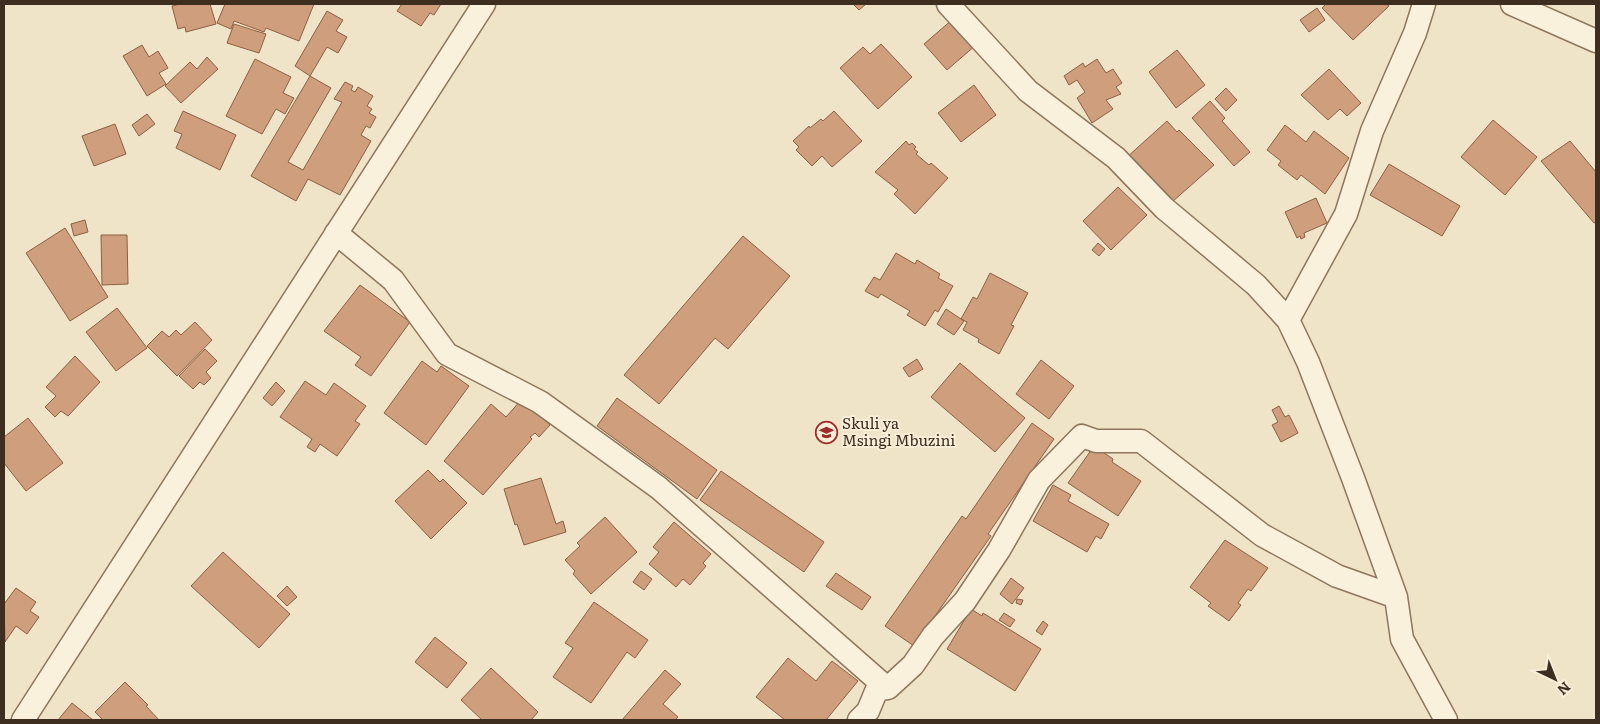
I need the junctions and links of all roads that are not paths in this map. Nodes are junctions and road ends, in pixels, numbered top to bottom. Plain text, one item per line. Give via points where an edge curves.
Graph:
1 (484, 4) edge
2 (948, 4) edge
3 (1424, 4) edge
4 (1512, 4) edge
5 (1596, 41) edge
6 (336, 233) junction
7 (1288, 320) junction
8 (1396, 597) junction
9 (877, 689) junction
10 (23, 720) edge
11 (859, 720) edge
12 (1446, 720) edge

1 - 6 street
2 - 7 street via 1028,91 1116,158 1164,208 1256,285
3 - 7 street via 1372,131 1346,214
4 - 5 street
6 - 9 street via 393,280 447,354 540,402 659,488 880,682
6 - 10 street
7 - 8 street via 1308,362
8 - 9 street via 1337,576 1262,535 1141,441 1096,441 1082,436 1039,480 990,565 913,665 888,688
8 - 12 street via 1402,639
9 - 11 street via 868,711

